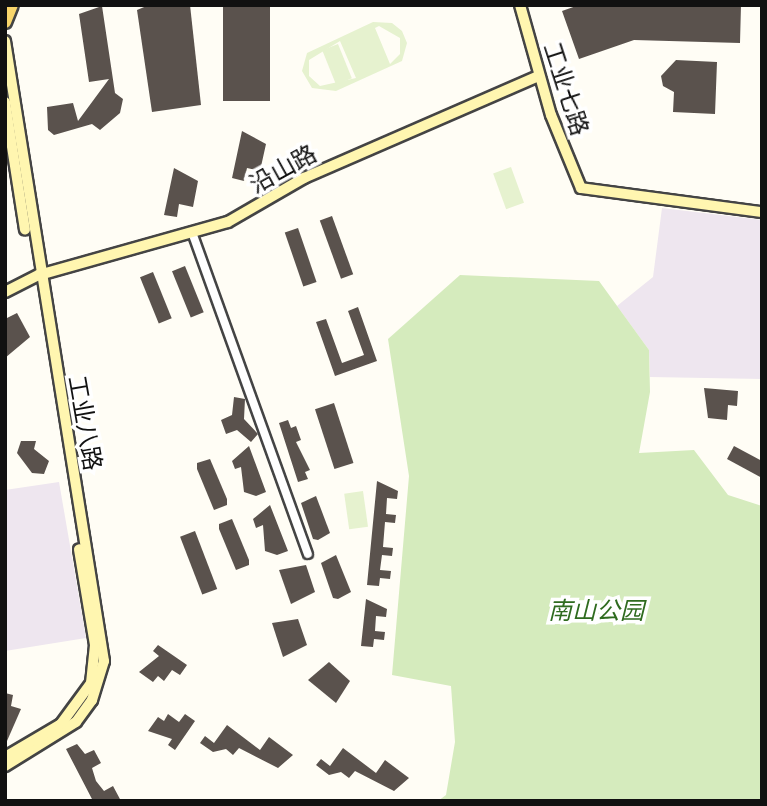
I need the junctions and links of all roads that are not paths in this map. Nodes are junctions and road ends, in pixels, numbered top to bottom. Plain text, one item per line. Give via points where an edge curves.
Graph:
1 (12, 5) edge
2 (520, 5) edge
3 (5, 22) edge
4 (5, 41) edge
5 (539, 76) junction
6 (5, 102) edge
7 (762, 212) edge
8 (193, 235) junction
9 (36, 277) junction
10 (5, 292) edge
11 (308, 554) dead end
12 (5, 757) edge
13 (5, 766) edge

1 - 3 main road
2 - 5 street, 工业七路
4 - 9 street, 工业八路
5 - 7 street, 工业七路 via 579,184 589,192
5 - 8 street, 沿山路 via 304,178 228,222
6 - 9 street, 工业八路
8 - 9 street, 沿山路
8 - 11 street
9 - 10 street, 沿山路
9 - 12 street, 工业八路 via 96,661 86,696 70,716
9 - 13 street, 工业八路 via 104,661 92,700 76,722

